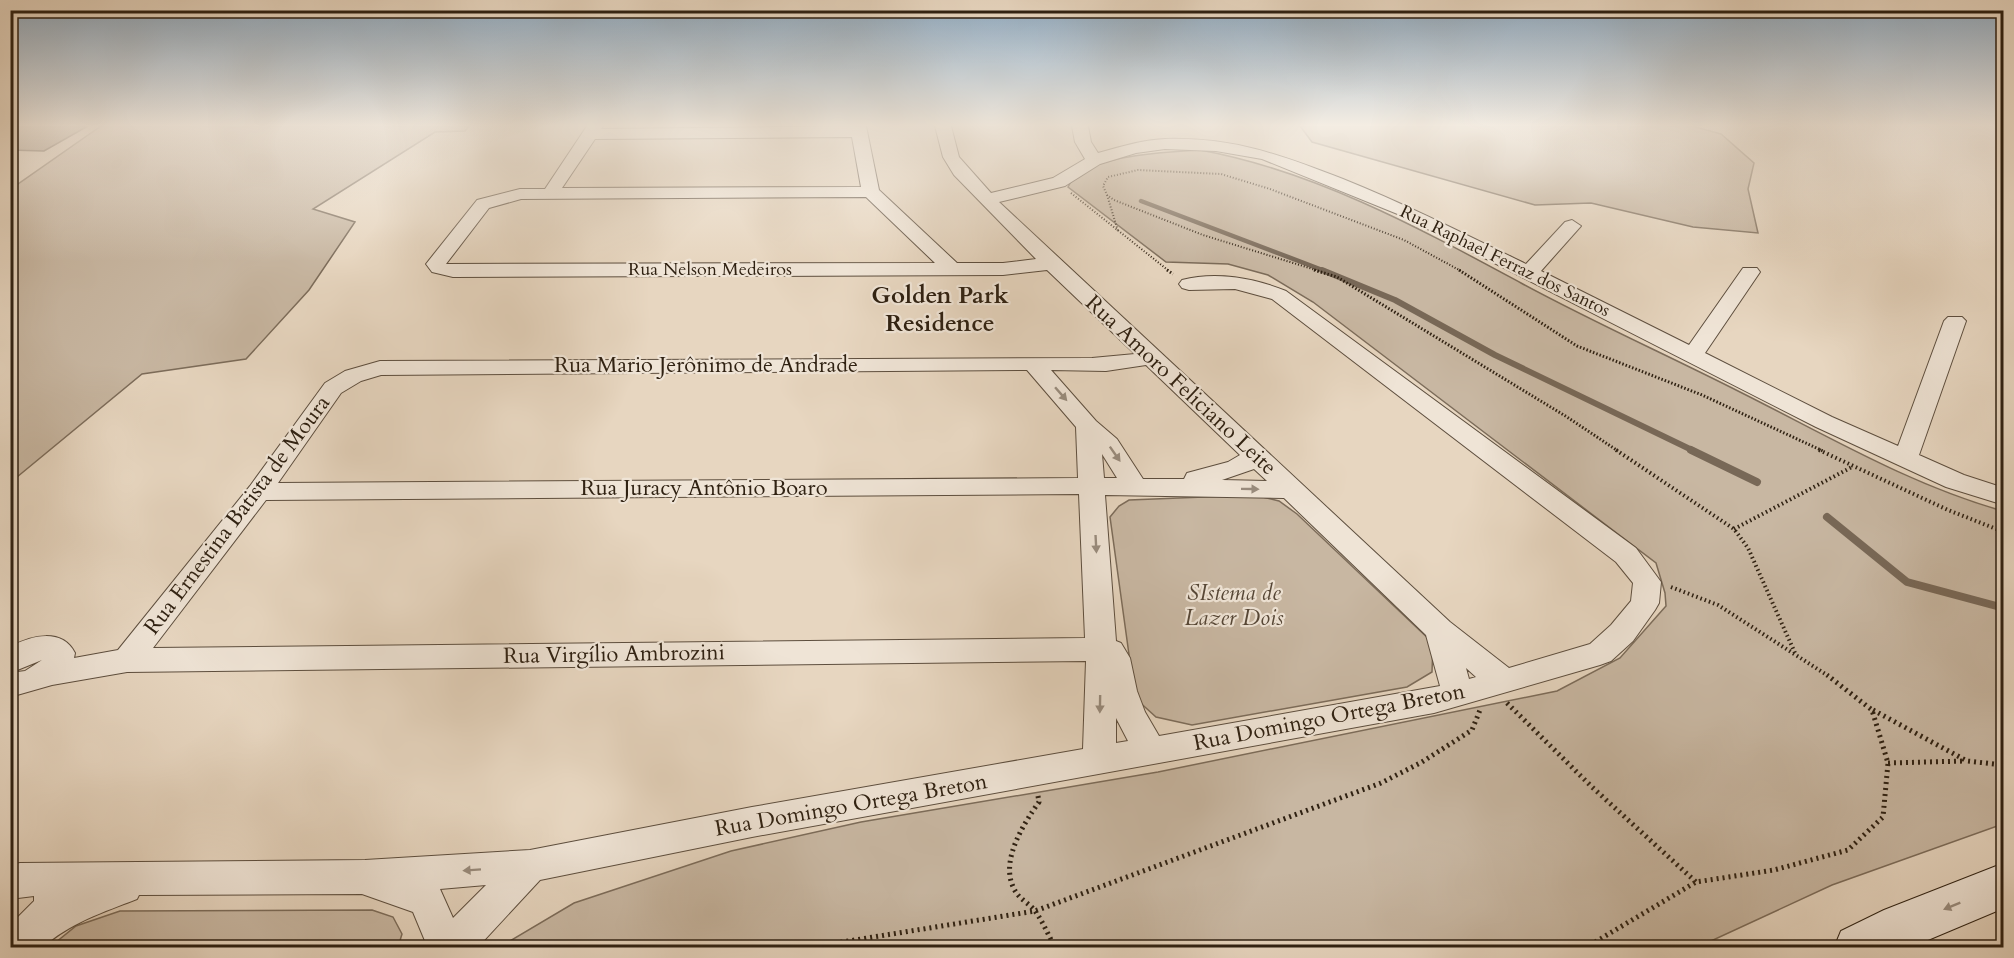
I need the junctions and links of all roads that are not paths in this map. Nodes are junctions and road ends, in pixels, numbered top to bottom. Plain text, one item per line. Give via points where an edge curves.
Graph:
1 (566, 171) edge
2 (867, 171) edge
3 (960, 171) edge
4 (1077, 171) edge
5 (1303, 171) edge
6 (871, 192) junction
7 (550, 194) junction
8 (988, 199) junction
9 (1572, 226) dead end
10 (919, 237) junction
11 (1045, 257) junction
12 (906, 267) junction
13 (950, 267) junction
14 (1529, 272) junction
15 (1750, 272) dead end
16 (1189, 284) road end
17 (1955, 321) dead end
18 (1130, 338) junction
19 (1692, 356) junction
20 (1150, 357) junction
21 (1033, 363) junction
22 (1060, 363) junction
23 (353, 376) joint
24 (1088, 426) junction
25 (1257, 456) junction
26 (1906, 458) junction
27 (1093, 486) junction
28 (1142, 487) junction
29 (1292, 490) junction
30 (259, 492) junction
31 (2004, 497) edge
32 (1440, 630) junction
33 (10, 644) edge
34 (1101, 649) junction
35 (127, 660) junction
36 (30, 670) edge
37 (1497, 684) junction
38 (1458, 694) junction
39 (1150, 750) junction
40 (1099, 758) junction
41 (530, 866) junction
42 (365, 877) junction
43 (160, 880) junction
44 (19, 881) edge
45 (2004, 885) edge
46 (24, 938) edge
47 (449, 948) edge
48 (1859, 948) edge

1 - 7 street
2 - 6 street
3 - 8 street, Rua Amoro Feliciano Leite
4 - 8 street, Rua Raphael Ferraz dos Santos via 1059,182
5 - 14 street, Rua Raphael Ferraz dos Santos via 1406,211
6 - 7 street
6 - 10 street
7 - 12 street, Rua Nelson Medeiros via 520,194 483,204 436,264 453,271
8 - 11 street, Rua Amoro Feliciano Leite
9 - 14 street
10 - 12 street
10 - 13 street
11 - 13 street, Rua Nelson Medeiros via 1023,268
11 - 18 street, Rua Amoro Feliciano Leite
12 - 13 street, Rua Nelson Medeiros
14 - 19 street, Rua Raphael Ferraz dos Santos
15 - 19 street
16 - 37 street, Rua Domingo Ortega Breton via 1240,282 1256,284 1279,295 1626,555 1647,582 1645,603 1600,653
17 - 26 street
18 - 20 street, Rua Amoro Feliciano Leite
18 - 22 street, Rua Mario Jerônimo de Andrade via 1102,353
19 - 26 street, Rua Raphael Ferraz dos Santos
20 - 22 street, Rua Mario Jerônimo de Andrade via 1101,366
20 - 25 street, Rua Amoro Feliciano Leite
21 - 22 street, Rua Mario Jerônimo de Andrade
21 - 23 street, Rua Mario Jerônimo de Andrade via 380,368
21 -> 24 street
23 - 30 street, Rua Ernestina Batista de Moura via 333,388
24 - 27 street
24 -> 28 street via 1108,444
25 - 28 street, Rua Juracy Antônio Boaro via 1237,468 1208,477
25 - 29 street, Rua Amoro Feliciano Leite
26 - 31 street, Rua Raphael Ferraz dos Santos via 1955,481
27 - 28 street, Rua Juracy Antônio Boaro
27 - 30 street, Rua Juracy Antônio Boaro
27 -> 34 street
28 -> 29 street, Rua Juracy Antônio Boaro
29 - 32 street, Rua Amoro Feliciano Leite
30 - 35 street, Rua Ernestina Batista de Moura
32 - 37 street, Rua Amoro Feliciano Leite
32 - 38 street
33 - 36 street, Rua Virgílio Ambrozini
34 - 35 street, Rua Virgílio Ambrozini
34 - 39 street via 1115,657 1121,692
34 -> 40 street
35 - 36 street, Rua Virgílio Ambrozini
37 - 38 street, Rua Domingo Ortega Breton
38 - 39 street, Rua Domingo Ortega Breton
39 - 40 street, Rua Domingo Ortega Breton
40 - 41 street, Rua Domingo Ortega Breton
41 -> 42 street, Rua Domingo Ortega Breton
41 - 47 street
42 - 43 street, Rua Domingo Ortega Breton
42 - 47 street via 426,900
43 - 44 street
43 - 46 street via 95,896
44 - 46 street via 48,884 53,891 53,901
45 -> 48 main road via 1901,926

